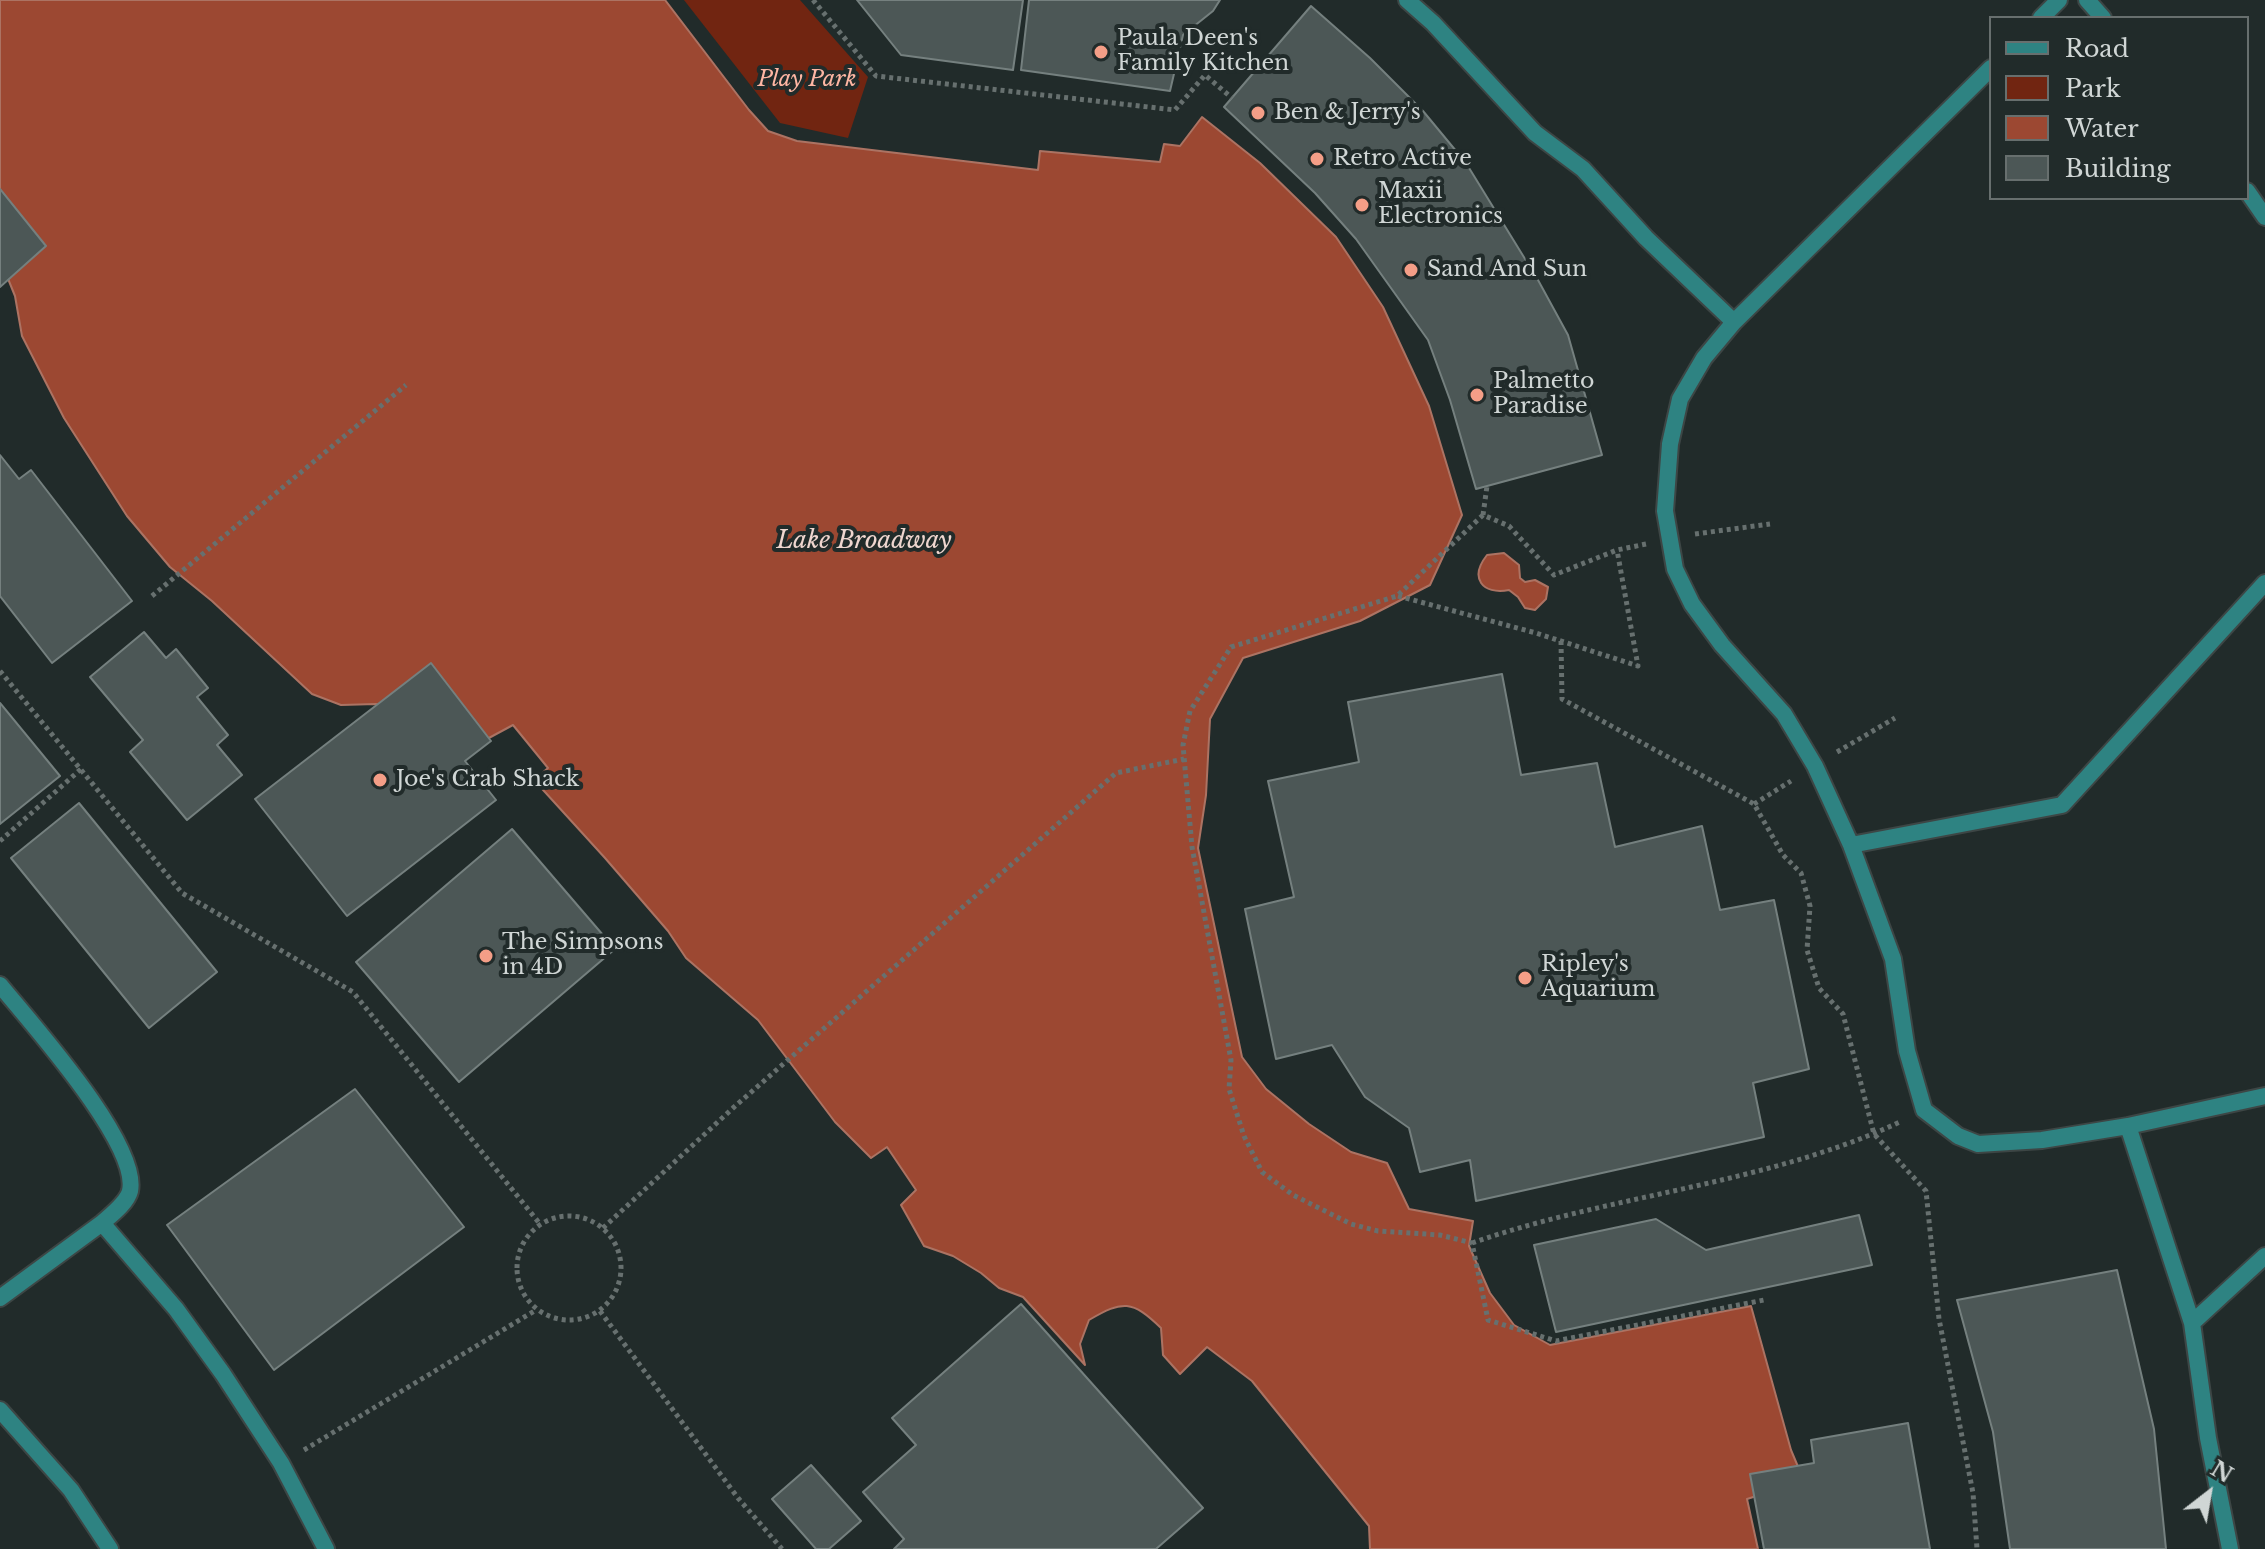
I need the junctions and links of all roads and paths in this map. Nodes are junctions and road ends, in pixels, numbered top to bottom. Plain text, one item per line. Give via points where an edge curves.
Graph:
1 (813, 0) edge
2 (1407, 0) edge
3 (2059, 0) edge
4 (2087, 0) edge
5 (2043, 16) edge
6 (2101, 16) edge
7 (1989, 70) edge
8 (1232, 98) dead end
9 (2249, 194) edge
10 (2265, 217) edge
11 (1734, 322) junction
12 (406, 385) dead end
13 (1487, 486) dead end
14 (1483, 515) junction
15 (1770, 524) dead end
16 (1670, 539) junction
17 (1617, 550) junction
18 (2265, 583) edge
19 (152, 596) dead end
20 (1397, 596) junction
21 (1561, 641) junction
22 (0, 671) edge
23 (1184, 759) junction
24 (81, 769) junction
25 (0, 841) edge
26 (1851, 845) junction
27 (0, 985) edge
28 (2265, 1096) edge
29 (1924, 1110) junction
30 (2128, 1126) junction
31 (1874, 1134) junction
32 (102, 1223) junction
33 (540, 1224) junction
34 (603, 1228) junction
35 (1472, 1243) junction
36 (2265, 1256) edge
37 (0, 1298) edge
38 (1764, 1300) dead end
39 (536, 1310) junction
40 (600, 1311) junction
41 (2192, 1323) junction
42 (0, 1410) edge
43 (281, 1463) junction
44 (110, 1549) edge
45 (326, 1549) edge
46 (782, 1549) edge
47 (1977, 1549) edge
48 (2230, 1549) edge

1 - 8 path via 876,76 1175,110 1205,75
2 - 11 street via 1535,133 1583,169
3 - 5 street
4 - 6 street
7 - 11 street
9 - 10 street
11 - 16 street via 1680,399 1665,511
12 - 19 path
13 - 14 path
14 - 17 path via 1509,526 1554,575
14 - 20 path
15 - 16 path
16 - 17 path
16 - 26 street via 1675,569 1692,604 1747,676 1784,714
17 - 21 path via 1638,666
18 - 26 street via 2062,805
20 - 21 path
20 - 23 path via 1231,647 1190,711
21 - 31 path via 1562,699 1754,804 1783,855 1801,873 1810,906 1807,950 1819,988 1843,1014
22 - 24 path
23 - 34 path via 1116,773
23 - 35 path via 1192,847 1231,1060 1229,1089 1262,1172 1293,1195 1351,1224
24 - 25 path
24 - 33 path via 182,893 353,992
26 - 29 street via 1893,959 1907,1051
27 - 32 street via 76,1079 129,1168 130,1192
28 - 30 street
29 - 30 street via 1978,1144
29 - 31 path
30 - 41 street
31 - 35 path via 1739,1177 1523,1225
31 - 47 path via 1926,1191 1939,1319 1973,1493
32 - 37 street
32 - 43 street via 176,1309
33 - 34 path via 572,1216
33 - 39 path via 527,1235 515,1266 521,1290
34 - 40 path via 618,1250 621,1277
35 - 38 path via 1488,1320 1556,1341
36 - 41 street
39 - 40 path via 570,1321
39 - 43 path
40 - 46 path
41 - 48 street
42 - 44 street via 71,1490
43 - 45 street

